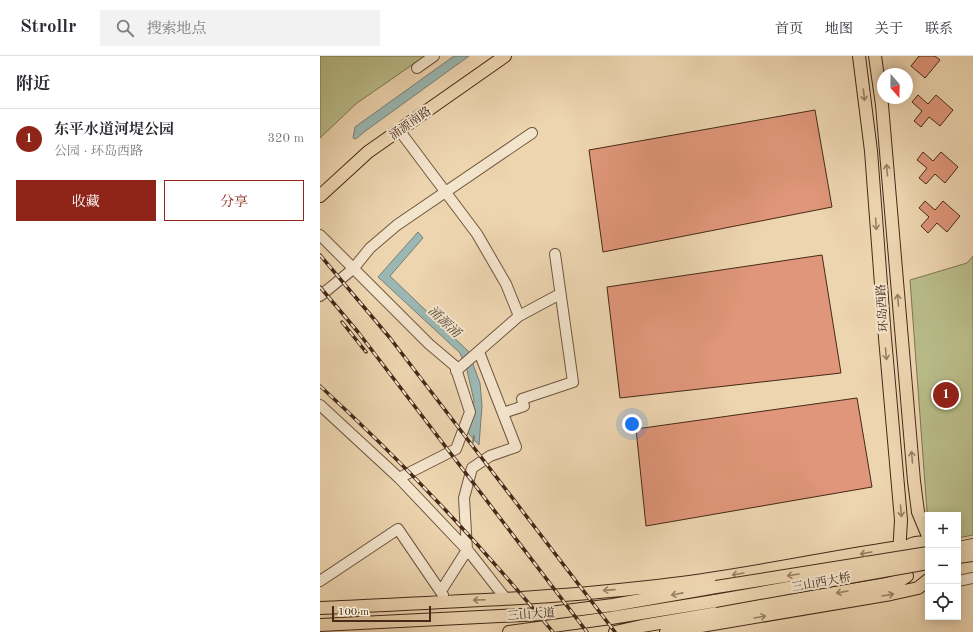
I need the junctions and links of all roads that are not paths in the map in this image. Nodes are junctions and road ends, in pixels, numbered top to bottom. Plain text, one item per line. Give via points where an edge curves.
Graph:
1 (434, 56) edge
2 (495, 56) edge
3 (505, 56) edge
4 (859, 56) edge
5 (875, 56) edge
6 (417, 68) dead end
7 (399, 130) junction
8 (532, 133) dead end
9 (320, 189) edge
10 (446, 192) junction
11 (320, 196) edge
12 (320, 235) edge
13 (555, 254) dead end
14 (353, 269) junction
15 (560, 294) junction
16 (320, 296) edge
17 (519, 316) junction
18 (476, 354) junction
19 (459, 369) junction
20 (320, 405) edge
21 (503, 413) junction
22 (399, 478) junction
23 (914, 484) junction
24 (898, 485) junction
25 (925, 529) edge
26 (925, 544) edge
27 (973, 545) edge
28 (961, 547) edge
29 (901, 548) junction
30 (466, 550) junction
31 (925, 553) edge
32 (973, 555) edge
33 (961, 557) edge
34 (925, 564) edge
35 (907, 576) junction
36 (973, 578) edge
37 (925, 579) edge
38 (961, 580) edge
39 (320, 581) edge
40 (925, 582) edge
41 (716, 587) joint
42 (444, 596) junction
43 (506, 599) junction
44 (714, 601) joint
45 (344, 607) junction
46 (320, 608) edge
47 (419, 620) junction
48 (320, 625) edge
49 (509, 632) edge
50 (615, 632) edge
51 (666, 632) edge

1 - 6 street
2 - 9 main road, 涌源南路 via 370,146
3 - 7 main road, 涌源南路
4 -> 24 main road, 环岛西路 via 871,151
23 -> 5 main road, 环岛西路 via 882,105
7 - 10 street
7 - 11 main road, 涌源南路 via 368,152
8 - 10 street
10 - 14 street via 397,225 370,248
10 - 17 street via 477,234 506,284
12 - 14 street
13 - 15 street
14 - 16 street
14 - 19 street
15 - 17 street
15 - 21 street via 573,382 522,399 524,406
17 - 18 street
18 - 19 street
18 - 21 street
19 - 22 street via 470,412 456,449
20 - 22 street
21 - 30 street via 516,447 490,456 472,468 464,498
22 - 30 street
23 - 24 main road
23 - 25 main road, 环岛西路 via 918,512
24 -> 29 main road, 环岛西路
26 - 29 main road via 915,542
27 - 28 main road
29 - 35 main road, 环岛西路 via 901,567
29 -> 43 main road via 674,584
30 - 42 street
30 - 43 street
31 -> 41 main road, 三山西大桥, bridge
32 - 33 main road
34 - 44 main road, 三山西大桥, bridge
35 - 37 main road via 914,580
35 -> 50 main road via 887,584
36 - 38 street
39 - 42 street via 398,529
51 -> 40 main road via 891,594 918,588
41 -> 47 main road, 三山大道 via 542,614
43 -> 42 main road
42 - 45 main road
44 - 49 main road, 三山大道 via 603,620
45 - 46 main road
45 - 47 main road
47 - 48 main road, 三山大道

